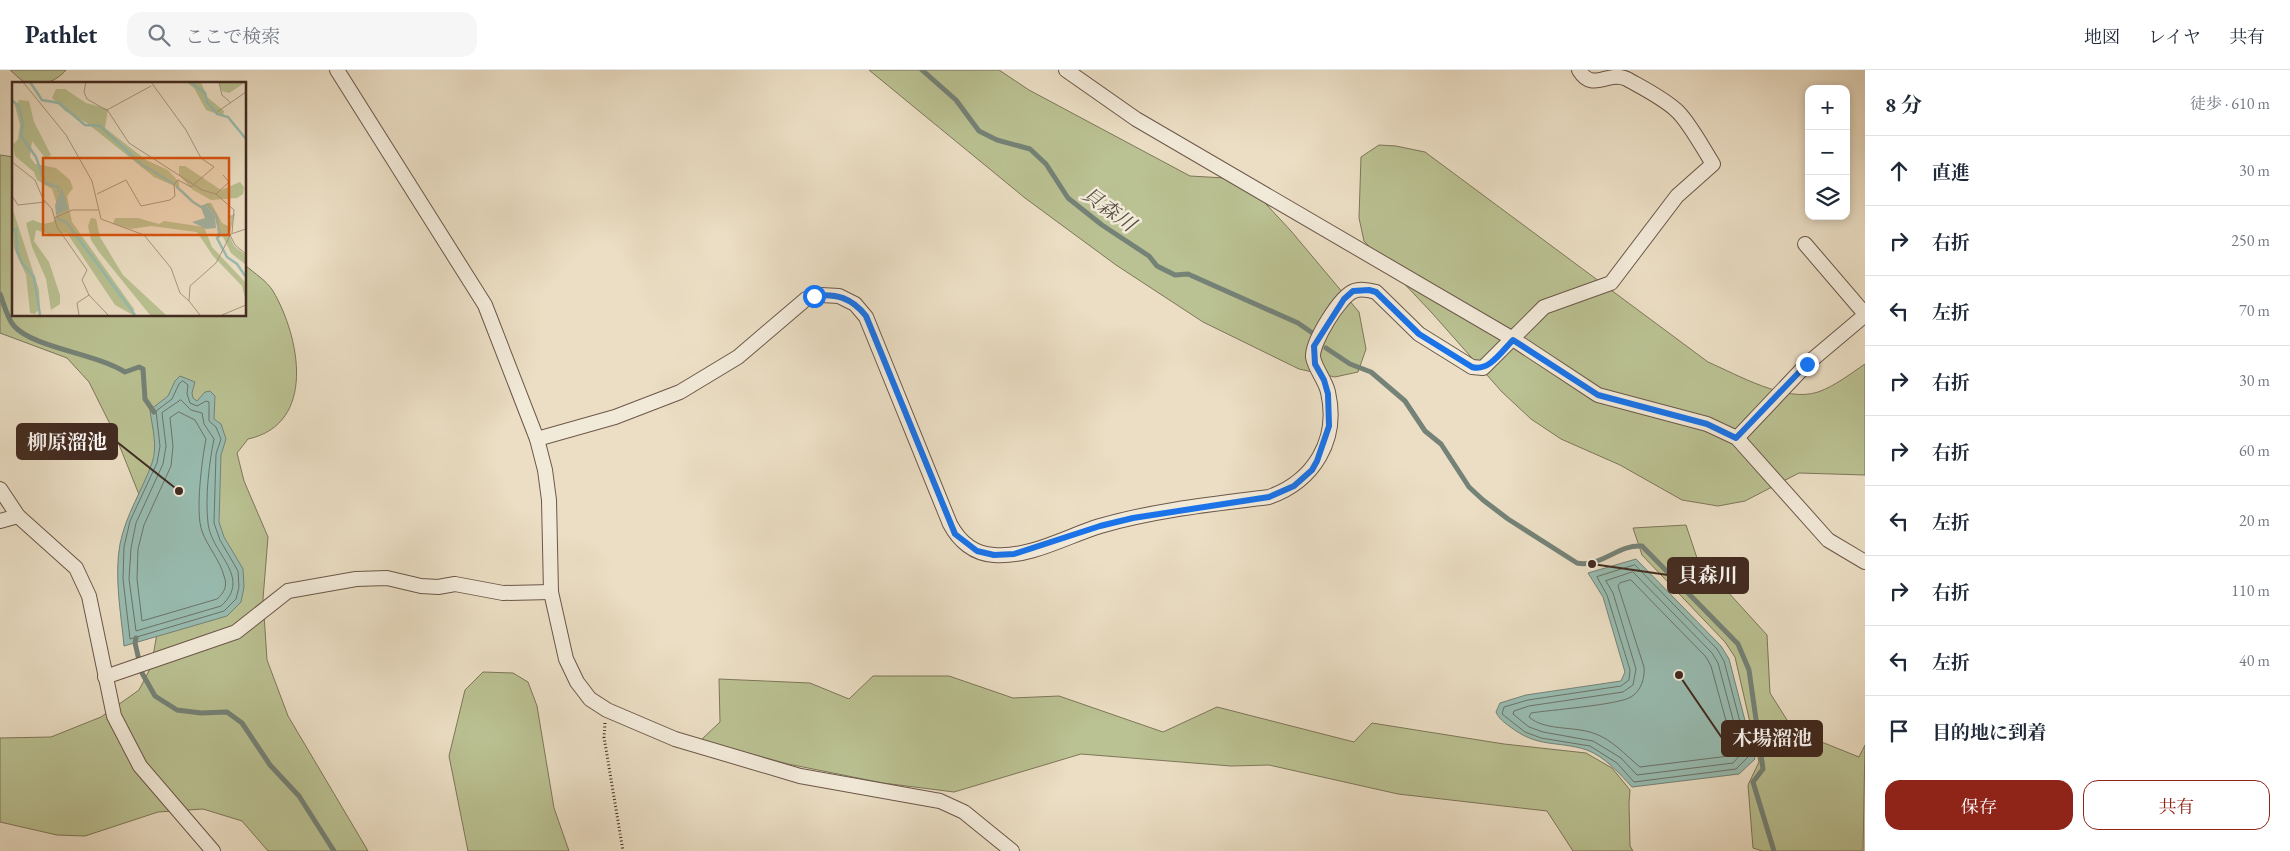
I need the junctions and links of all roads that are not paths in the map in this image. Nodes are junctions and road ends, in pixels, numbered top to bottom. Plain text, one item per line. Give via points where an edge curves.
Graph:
1 (337, 70) edge
2 (1066, 70) edge
3 (1579, 70) edge
4 (1804, 244) dead end
5 (1865, 315) edge
6 (1513, 340) junction
7 (1736, 438) junction
8 (537, 439) junction
9 (0, 489) edge
10 (18, 516) junction
11 (0, 521) edge
12 (1865, 562) edge
13 (551, 592) junction
14 (104, 678) junction
15 (212, 851) edge
16 (1012, 851) edge

1 - 8 street via 485,305
2 - 6 street via 1136,119
3 - 6 street via 1583,77 1594,81 1624,78 1677,110 1713,164 1677,196 1611,283 1544,307 1532,316
4 - 5 street
5 - 7 street via 1807,364
6 - 7 street via 1598,395 1707,424
6 - 8 street via 1487,366 1480,369 1472,367 1419,334 1376,292 1353,291 1344,299 1314,346 1315,364 1328,394 1329,426 1317,461 1303,480 1269,497 1133,518 1014,554 994,555 977,551 955,534 870,325 855,304 839,296 821,295 806,299 738,357 680,392 615,417
7 - 12 street via 1828,540
8 - 13 street via 546,470 549,500
9 - 10 street
10 - 11 street
10 - 14 street via 76,568 84,582
13 - 14 street via 503,593 455,584 421,586 387,578 356,579 288,591 236,632
13 - 16 street via 566,660 590,699 607,710 675,739 800,776 940,800 964,812
14 - 15 street via 114,716 140,766

